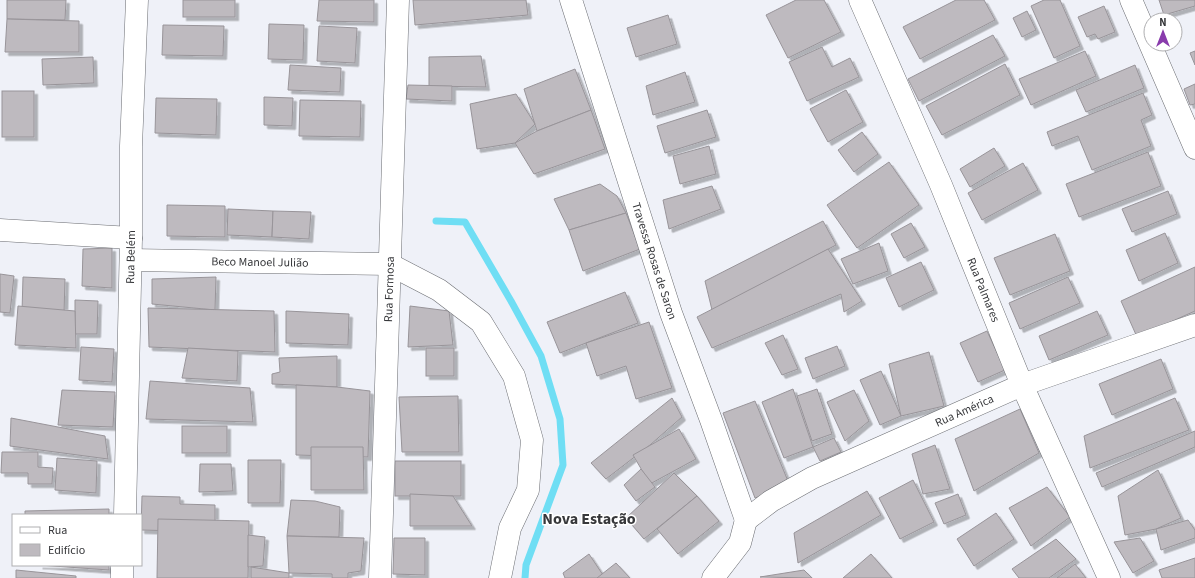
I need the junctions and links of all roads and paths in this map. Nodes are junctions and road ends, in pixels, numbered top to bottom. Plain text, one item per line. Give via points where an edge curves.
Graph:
1 (137, 0) edge
2 (398, 0) edge
3 (571, 0) edge
4 (860, 0) edge
5 (1132, 0) edge
6 (1195, 148) edge
7 (0, 230) edge
8 (131, 238) junction
9 (131, 260) junction
10 (389, 264) junction
11 (1195, 325) edge
12 (1022, 385) junction
13 (125, 514) edge
14 (746, 520) junction
15 (122, 566) edge
16 (122, 578) edge
17 (380, 578) edge
18 (500, 578) edge
19 (713, 578) edge
20 (1109, 578) edge

1 - 8 street, Rua Belém via 131,146
2 - 10 street, Rua Formosa
3 - 14 street, Travessa Rosas de Saron via 671,313
4 - 12 street, Rua Palmares via 942,185
5 - 6 street
7 - 8 street
8 - 9 street, Rua Belém
9 - 10 street, Beco Manoel Julião
9 - 13 street, Rua Belém
10 - 17 street, Rua Formosa
10 - 18 street via 439,290 481,322 514,376 532,440 528,490 510,528
11 - 12 street, Rua América
12 - 14 street, Rua América via 812,478 771,501
12 - 20 street, Rua Palmares
14 - 19 street via 740,543
15 - 16 street

